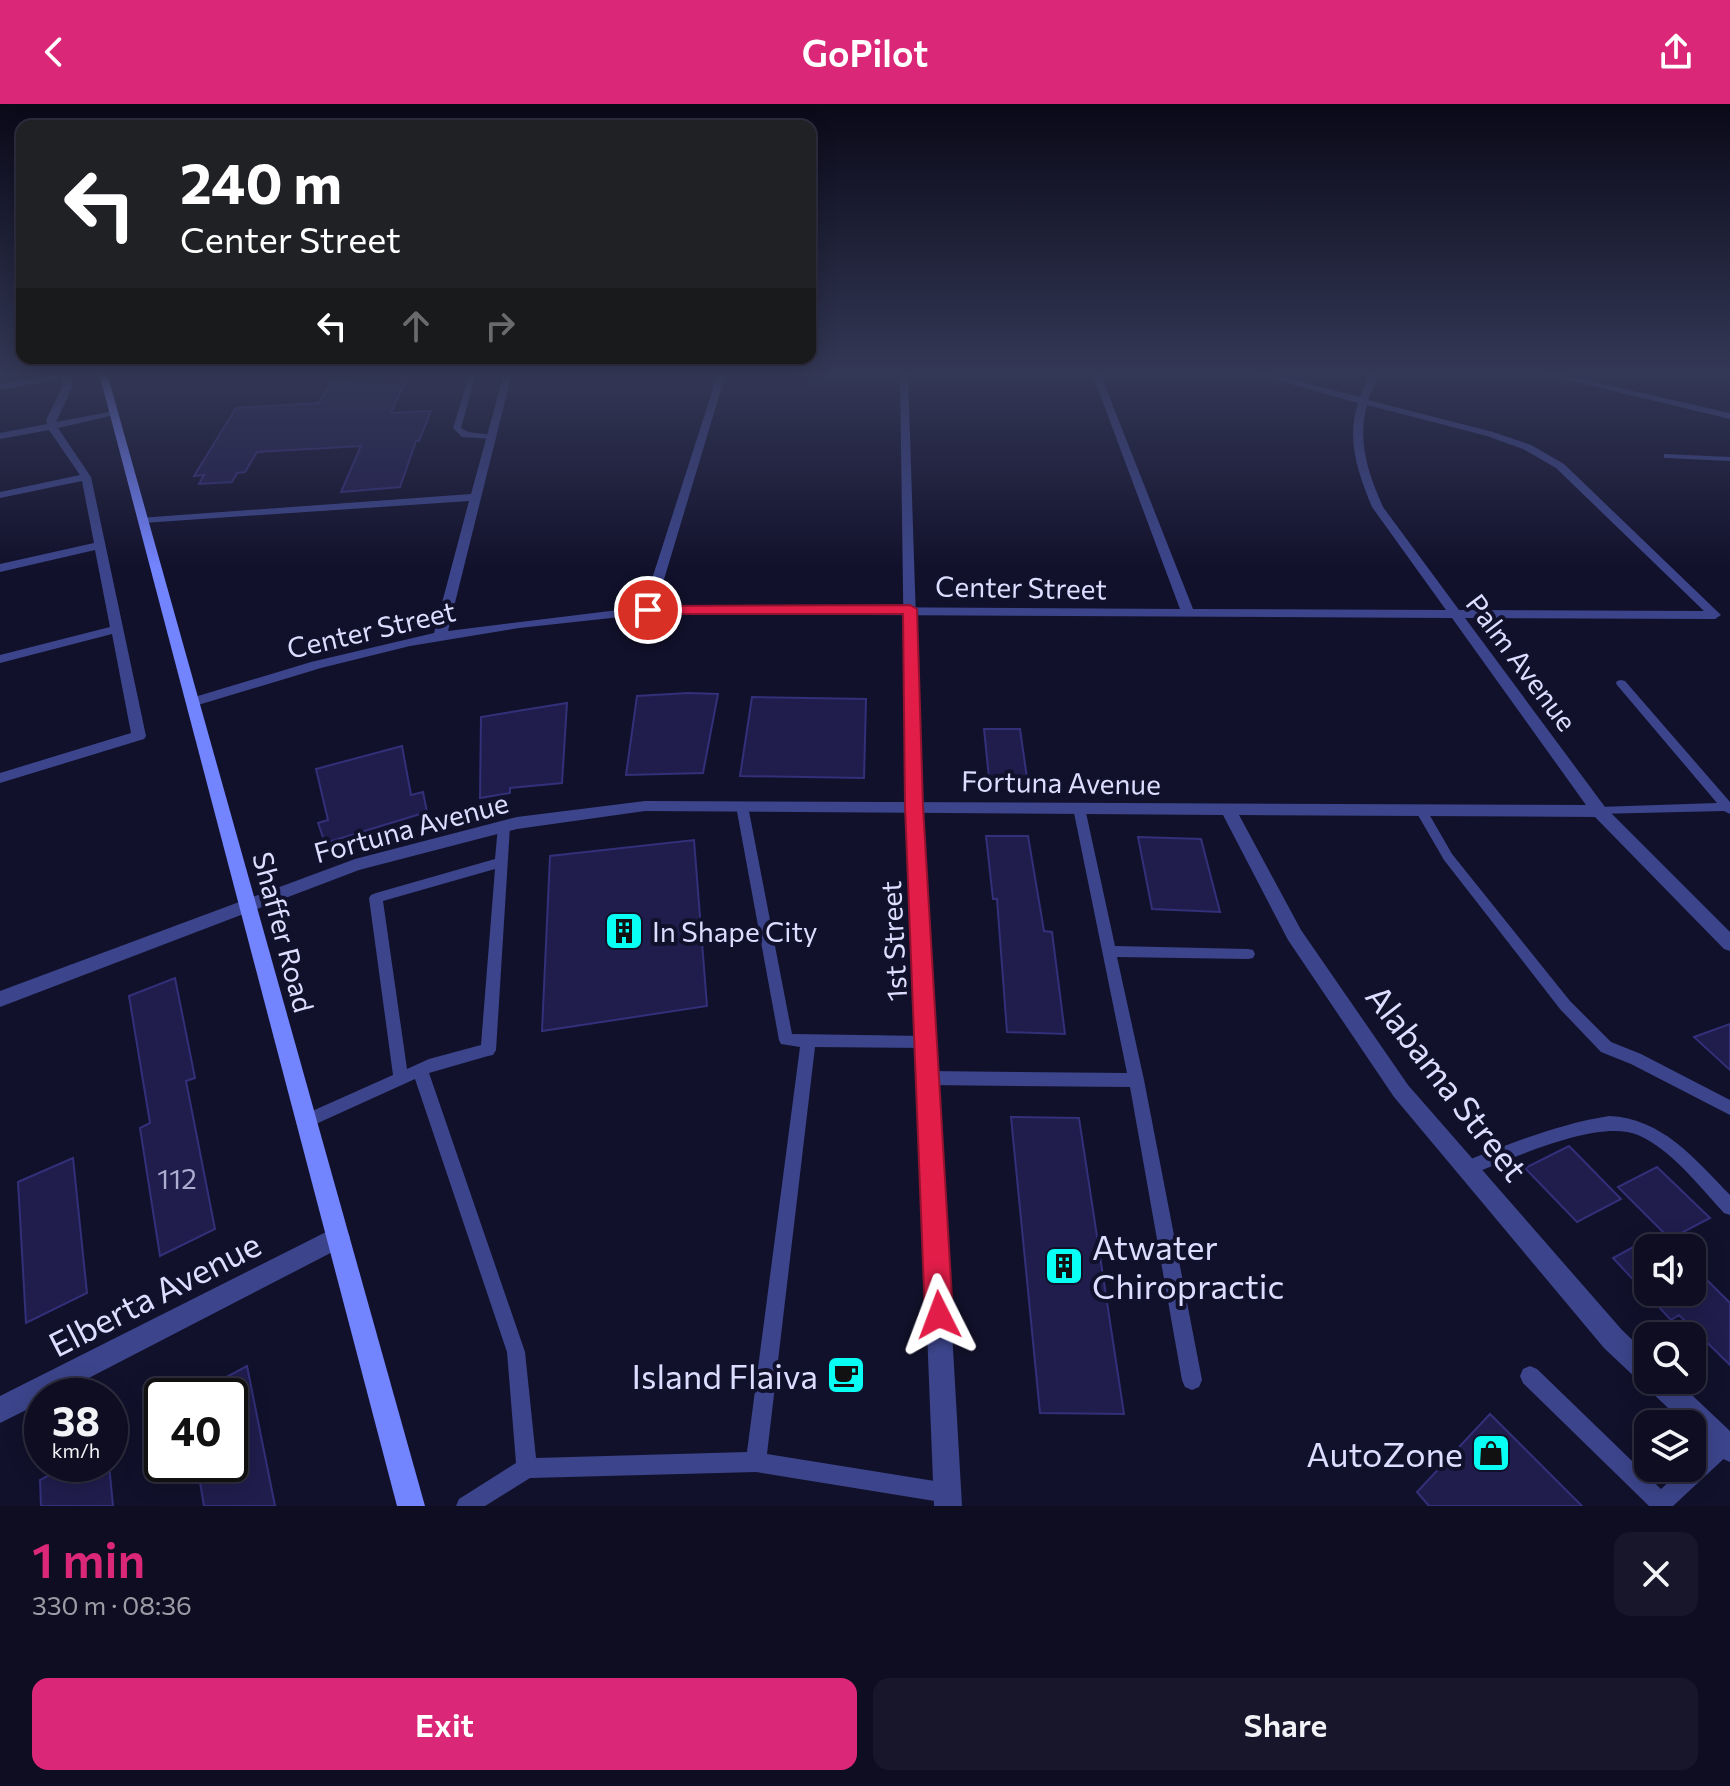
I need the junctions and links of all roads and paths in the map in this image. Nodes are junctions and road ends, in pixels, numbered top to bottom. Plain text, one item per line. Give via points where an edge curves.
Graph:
1 (58, 438) edge
2 (121, 438) edge
3 (491, 438) edge
4 (702, 438) edge
5 (906, 438) edge
6 (1121, 438) edge
7 (1358, 438) edge
8 (1503, 438) edge
9 (1667, 456) dead end
10 (1730, 459) edge
11 (86, 477) junction
12 (0, 495) edge
13 (476, 497) junction
14 (143, 520) junction
15 (100, 545) junction
16 (0, 568) edge
17 (910, 609) junction
18 (648, 610) junction
19 (1188, 613) junction
20 (1453, 614) junction
21 (117, 629) junction
22 (440, 636) junction
23 (0, 659) edge
24 (1621, 683) dead end
25 (193, 702) junction
26 (0, 778) edge
27 (742, 806) junction
28 (914, 806) junction
29 (1079, 808) junction
30 (1728, 809) edge
31 (1229, 810) junction
32 (1421, 810) junction
33 (1599, 811) junction
34 (504, 826) junction
35 (502, 862) junction
36 (247, 905) junction
37 (1730, 944) edge
38 (1110, 951) junction
39 (1248, 954) dead end
40 (0, 999) edge
41 (808, 1040) junction
42 (926, 1042) junction
43 (420, 1070) junction
44 (927, 1078) junction
45 (401, 1079) junction
46 (1136, 1080) junction
47 (1730, 1108) edge
48 (307, 1121) junction
49 (1467, 1168) junction
50 (1730, 1207) edge
51 (338, 1237) junction
52 (1634, 1359) edge
53 (1530, 1376) dead end
54 (1192, 1380) dead end
55 (1672, 1394) edge
56 (0, 1410) edge
57 (1727, 1447) edge
58 (756, 1462) junction
59 (527, 1468) junction
60 (948, 1500) edge
61 (1663, 1504) edge
62 (411, 1506) edge
63 (466, 1506) edge

1 - 11 street via 81,462
2 - 14 main road, Shaffer Road
3 - 13 street
4 - 18 street
5 - 17 street, 1st Street
6 - 19 street
7 - 20 street, Palm Avenue via 1363,475 1378,507
8 - 20 street, Center Street via 1560,466 1715,615
9 - 10 lane
11 - 12 street
11 - 15 street
13 - 14 street
13 - 22 street
14 - 25 main road, Shaffer Road
15 - 16 street
15 - 21 street
17 - 18 street, Center Street
17 - 19 street, Center Street
17 - 28 street, 1st Street
18 - 22 street, Center Street
19 - 20 street, Center Street
20 - 33 street, Palm Avenue
21 - 23 street
21 - 26 street via 139,736
22 - 25 street, Center Street via 264,678
24 - 30 lane
25 - 36 main road, Shaffer Road
27 - 28 street, Fortuna Avenue
27 - 34 street, Fortuna Avenue via 645,806
27 - 41 lane via 786,1040
28 - 29 street, Fortuna Avenue
28 - 42 street, 1st Street
29 - 31 street, Fortuna Avenue
29 - 38 lane
30 - 33 lane
31 - 32 street, Fortuna Avenue
31 - 49 street, Alabama Street via 1294,935 1401,1091
32 - 33 street, Fortuna Avenue
32 - 47 lane via 1448,857 1565,1005 1606,1047
33 - 37 street, Palm Avenue
34 - 35 lane
34 - 36 street, Fortuna Avenue via 355,865
35 - 43 lane via 488,1050
35 - 45 lane via 376,898
36 - 40 street, Fortuna Avenue
36 - 48 main road, Shaffer Road
38 - 39 lane
38 - 46 lane
41 - 42 lane
41 - 58 lane
42 - 44 street, 1st Street
43 - 45 lane
43 - 59 lane via 516,1352
44 - 46 lane
44 - 60 street, 1st Street
45 - 48 lane
46 - 54 lane
48 - 51 main road, Shaffer Road
49 - 50 lane via 1586,1127 1627,1124 1671,1148
49 - 52 street, Alabama Street
51 - 56 street, Elberta Avenue
51 - 62 main road, Shaffer Road
53 - 61 lane
55 - 57 street
57 - 61 lane
58 - 59 lane
58 - 60 lane
59 - 63 lane

